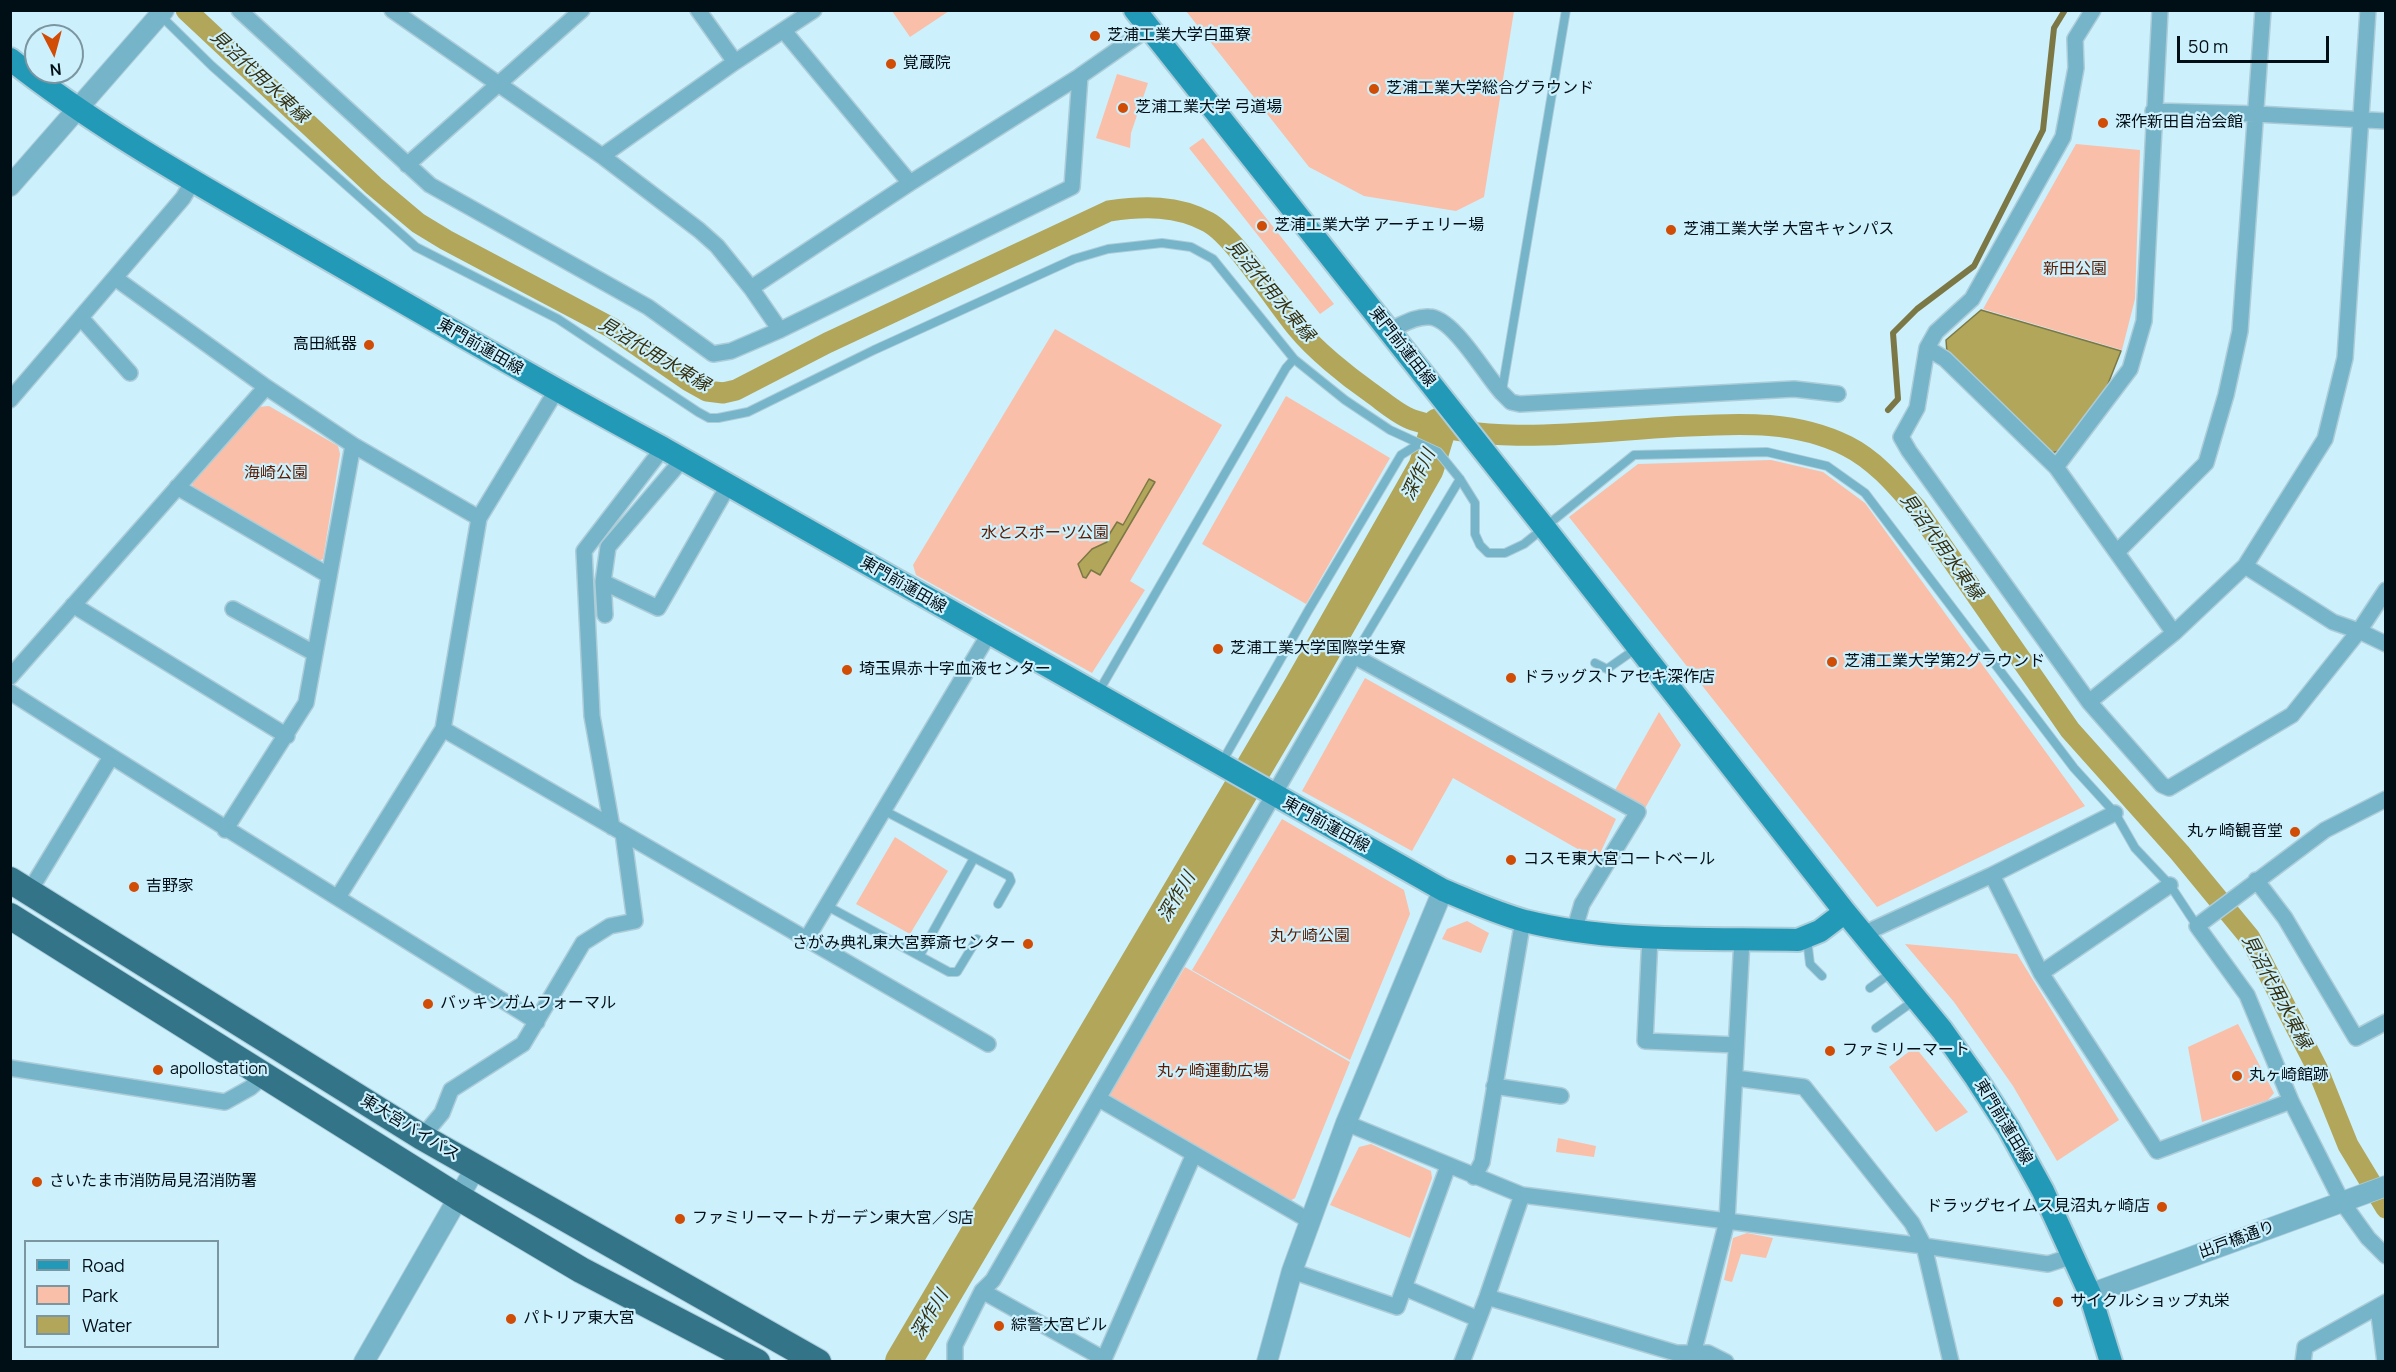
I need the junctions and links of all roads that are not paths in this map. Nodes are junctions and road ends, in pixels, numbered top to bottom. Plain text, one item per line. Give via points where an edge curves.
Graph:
1 (239, 10) edge
2 (393, 10) edge
3 (582, 10) edge
4 (698, 10) edge
5 (814, 10) edge
6 (1566, 10) edge
7 (2093, 10) edge
8 (2160, 10) edge
9 (2263, 10) edge
10 (2368, 10) edge
11 (160, 12) edge
12 (1142, 19) edge
13 (784, 31) junction
14 (10, 59) edge
15 (735, 62) junction
16 (1080, 76) junction
17 (498, 83) junction
18 (77, 110) junction
19 (2153, 111) junction
20 (2256, 114) junction
21 (2362, 120) junction
22 (2385, 121) edge
23 (602, 156) junction
24 (407, 165) junction
25 (193, 181) junction
26 (910, 183) junction
27 (10, 186) edge
28 (115, 278) junction
29 (751, 288) junction
30 (81, 318) junction
31 (780, 330) junction
32 (1389, 330) junction
33 (1927, 348) junction
34 (1294, 359) junction
35 (130, 373) dead end
36 (266, 387) junction
37 (556, 390) junction
38 (1502, 393) junction
39 (1838, 394) dead end
40 (10, 400) edge
41 (1419, 444) junction
42 (353, 445) junction
43 (663, 448) junction
44 (682, 460) junction
45 (2056, 467) junction
46 (1460, 479) junction
47 (728, 486) junction
48 (177, 487) junction
49 (479, 518) junction
50 (1544, 526) junction
51 (2116, 552) junction
52 (2245, 566) junction
53 (328, 574) junction
54 (603, 582) junction
55 (2385, 590) edge
56 (73, 605) junction
57 (233, 609) dead end
58 (605, 615) dead end
59 (2359, 631) junction
60 (2174, 633) junction
61 (989, 634) junction
62 (2385, 644) edge
63 (1639, 647) junction
64 (314, 653) junction
65 (1354, 656) junction
66 (1595, 663) dead end
67 (10, 677) edge
68 (10, 692) edge
69 (1097, 695) junction
70 (2089, 702) junction
71 (442, 729) junction
72 (286, 736) junction
73 (111, 757) junction
74 (1225, 767) junction
75 (1270, 793) junction
76 (2385, 799) edge
77 (883, 810) junction
78 (2115, 813) junction
79 (225, 830) junction
80 (618, 830) junction
81 (974, 858) junction
82 (1992, 875) junction
83 (2256, 880) junction
84 (2170, 885) junction
85 (20, 886) edge
86 (1443, 890) junction
87 (338, 897) junction
88 (998, 904) dead end
89 (826, 906) junction
90 (1845, 912) junction
91 (12, 919) edge
92 (1523, 920) junction
93 (2201, 923) junction
94 (1574, 931) junction
95 (1863, 934) junction
96 (1650, 937) junction
97 (1806, 937) junction
98 (977, 939) dead end
99 (1742, 939) junction
100 (806, 940) junction
101 (920, 955) junction
102 (1893, 971) junction
103 (2041, 973) junction
104 (1822, 976) dead end
105 (1870, 988) dead end
106 (1916, 999) junction
107 (537, 1022) junction
108 (2385, 1022) edge
109 (1876, 1029) dead end
110 (988, 1044) dead end
111 (1736, 1046) junction
112 (10, 1068) edge
113 (264, 1076) junction
114 (1735, 1078) junction
115 (1494, 1086) junction
116 (1561, 1096) dead end
117 (1100, 1099) junction
118 (2291, 1101) junction
119 (1346, 1123) junction
120 (422, 1137) junction
121 (1194, 1154) junction
122 (1448, 1166) junction
123 (476, 1167) junction
124 (1474, 1177) junction
125 (2385, 1186) edge
126 (1522, 1196) junction
127 (458, 1197) junction
128 (2348, 1200) junction
129 (1310, 1221) junction
130 (1727, 1221) junction
131 (1924, 1246) junction
132 (2073, 1256) junction
133 (2385, 1256) edge
134 (1292, 1271) junction
135 (1405, 1288) junction
136 (982, 1291) junction
137 (2090, 1294) junction
138 (1487, 1298) junction
139 (2382, 1304) edge
140 (1478, 1319) junction
141 (1692, 1357) edge
142 (364, 1362) edge
143 (757, 1362) edge
144 (818, 1362) edge
145 (955, 1362) edge
146 (1267, 1362) edge
147 (1462, 1362) edge
148 (1726, 1362) edge
149 (1951, 1362) edge
150 (2111, 1362) edge
151 (2303, 1362) edge
152 (2385, 1362) edge

1 - 24 street
2 - 17 street
3 - 17 street
4 - 15 street
5 - 13 street
6 - 38 lane
7 - 33 street via 2075,39 2076,68 2063,137 1972,299 1936,332
8 - 19 street
9 - 20 street
10 - 21 street
11 - 18 street
11 - 34 lane via 212,66 416,247 558,319 709,418 748,412 1074,259 1135,244 1191,247 1213,259
12 - 16 street
12 - 32 main road, 東門前蓮田線
13 - 15 street
13 - 26 street
14 - 18 main road, 東門前蓮田線
15 - 23 street
16 - 26 street
16 - 31 street via 1072,187
17 - 23 street
17 - 24 street
18 - 25 main road, 東門前蓮田線
18 - 27 street
19 - 20 street
19 - 45 street via 2144,321 2130,369
20 - 21 street
20 - 51 street via 2240,332 2206,463
21 - 22 street
21 - 52 street via 2345,358 2325,439
23 - 29 street via 699,230
24 - 31 street via 430,185 648,307 713,354 731,351
25 - 28 street
25 - 37 main road, 東門前蓮田線
26 - 29 street
28 - 30 street
28 - 36 street
29 - 31 street
30 - 35 street
30 - 40 street
32 - 38 street via 1431,316 1446,324
32 - 50 main road, 東門前蓮田線
33 - 45 street via 1945,359
33 - 70 street via 1917,408 1901,437
34 - 41 lane via 1345,400
34 - 69 lane
36 - 42 street
36 - 48 street
37 - 43 main road, 東門前蓮田線
37 - 49 street
38 - 39 street via 1511,402 1532,405 1794,389
41 - 46 lane via 1437,452
41 - 74 lane via 1401,455 1308,611
42 - 49 street
42 - 53 street
43 - 44 main road, 東門前蓮田線
43 - 80 street via 584,551 592,716
44 - 47 main road, 東門前蓮田線
44 - 54 street via 608,547
45 - 51 street
46 - 50 lane via 1475,503 1475,534 1488,553 1505,553 1524,544
46 - 65 lane
47 - 54 street via 658,608
47 - 61 main road, 東門前蓮田線
48 - 53 street
48 - 56 street
49 - 71 street
50 - 63 main road, 東門前蓮田線
50 - 78 lane via 1634,455 1767,452 1827,466 1865,493 2074,768
51 - 60 street
52 - 59 street via 2333,622
52 - 60 street
53 - 64 street
54 - 58 street
55 - 59 street
56 - 67 street
56 - 72 street
57 - 64 street
59 - 62 street
59 - 70 street via 2292,716 2169,788 2162,785
60 - 70 street
61 - 69 main road, 東門前蓮田線
61 - 77 street
63 - 66 lane via 1607,669
63 - 90 main road, 東門前蓮田線
64 - 72 street via 306,703
65 - 75 street
65 - 94 street via 1638,812 1582,904
68 - 73 street
69 - 74 main road, 東門前蓮田線
71 - 80 street
71 - 87 street
72 - 79 street
73 - 79 street
73 - 85 street
74 - 75 main road, 東門前蓮田線
75 - 86 main road, 東門前蓮田線
75 - 117 street
76 - 83 street via 2325,830
77 - 81 lane
77 - 89 street
78 - 82 street
78 - 84 lane via 2135,848
79 - 87 street
80 - 100 street
80 - 107 street via 635,921 610,926 583,943
81 - 88 lane via 1011,878
81 - 101 lane
82 - 95 street
82 - 103 street
83 - 93 street
83 - 108 street via 2285,918 2356,1038
84 - 93 lane
84 - 103 street
85 - 120 highway, 東大宮バイパス
86 - 92 main road, 東門前蓮田線
86 - 119 street
87 - 107 street
89 - 100 street
89 - 101 lane
90 - 95 main road, 東門前蓮田線
90 - 97 main road, 東門前蓮田線
91 - 113 highway, 東大宮バイパス
92 - 94 main road, 東門前蓮田線
92 - 115 street
93 - 118 street via 2247,995
94 - 96 main road, 東門前蓮田線
95 - 102 main road, 東門前蓮田線
96 - 99 main road, 東門前蓮田線
96 - 111 street via 1646,1041
97 - 99 main road, 東門前蓮田線
97 - 104 lane via 1810,964
98 - 101 lane via 957,972 949,972
99 - 111 street
100 - 110 street
102 - 105 lane
102 - 106 main road, 東門前蓮田線
103 - 118 street via 2157,1150
106 - 109 lane
106 - 132 main road, 東門前蓮田線 via 2009,1129
107 - 120 street via 523,1044 451,1090 442,1113
111 - 114 street
112 - 113 street via 225,1102
113 - 127 highway, 東大宮バイパス
114 - 130 street
114 - 131 street via 1804,1087 1912,1224
115 - 116 street
115 - 124 street via 1482,1162
117 - 121 street
117 - 136 street via 993,1280
118 - 128 street
119 - 122 street
119 - 129 street
120 - 123 highway, 東大宮バイパス
121 - 129 street
121 - 136 street via 1104,1359
122 - 124 street
122 - 135 street
123 - 127 street
123 - 144 highway, 東大宮バイパス
124 - 126 street
125 - 128 street, 出戸橋通り
126 - 130 street
126 - 138 street
127 - 142 street
127 - 143 highway, 東大宮バイパス via 581,1270
128 - 133 street via 2368,1238
128 - 137 street, 出戸橋通り
129 - 134 street
130 - 131 street
130 - 141 street
131 - 132 street via 2048,1264
131 - 149 street
132 - 137 main road, 東門前蓮田線
134 - 135 street via 1397,1307
134 - 146 street
135 - 140 street
136 - 145 street via 955,1345
137 - 150 main road, 東門前蓮田線
138 - 140 street
138 - 141 street
139 - 151 street via 2304,1347
139 - 152 street
140 - 147 street
141 - 148 street via 1708,1353

